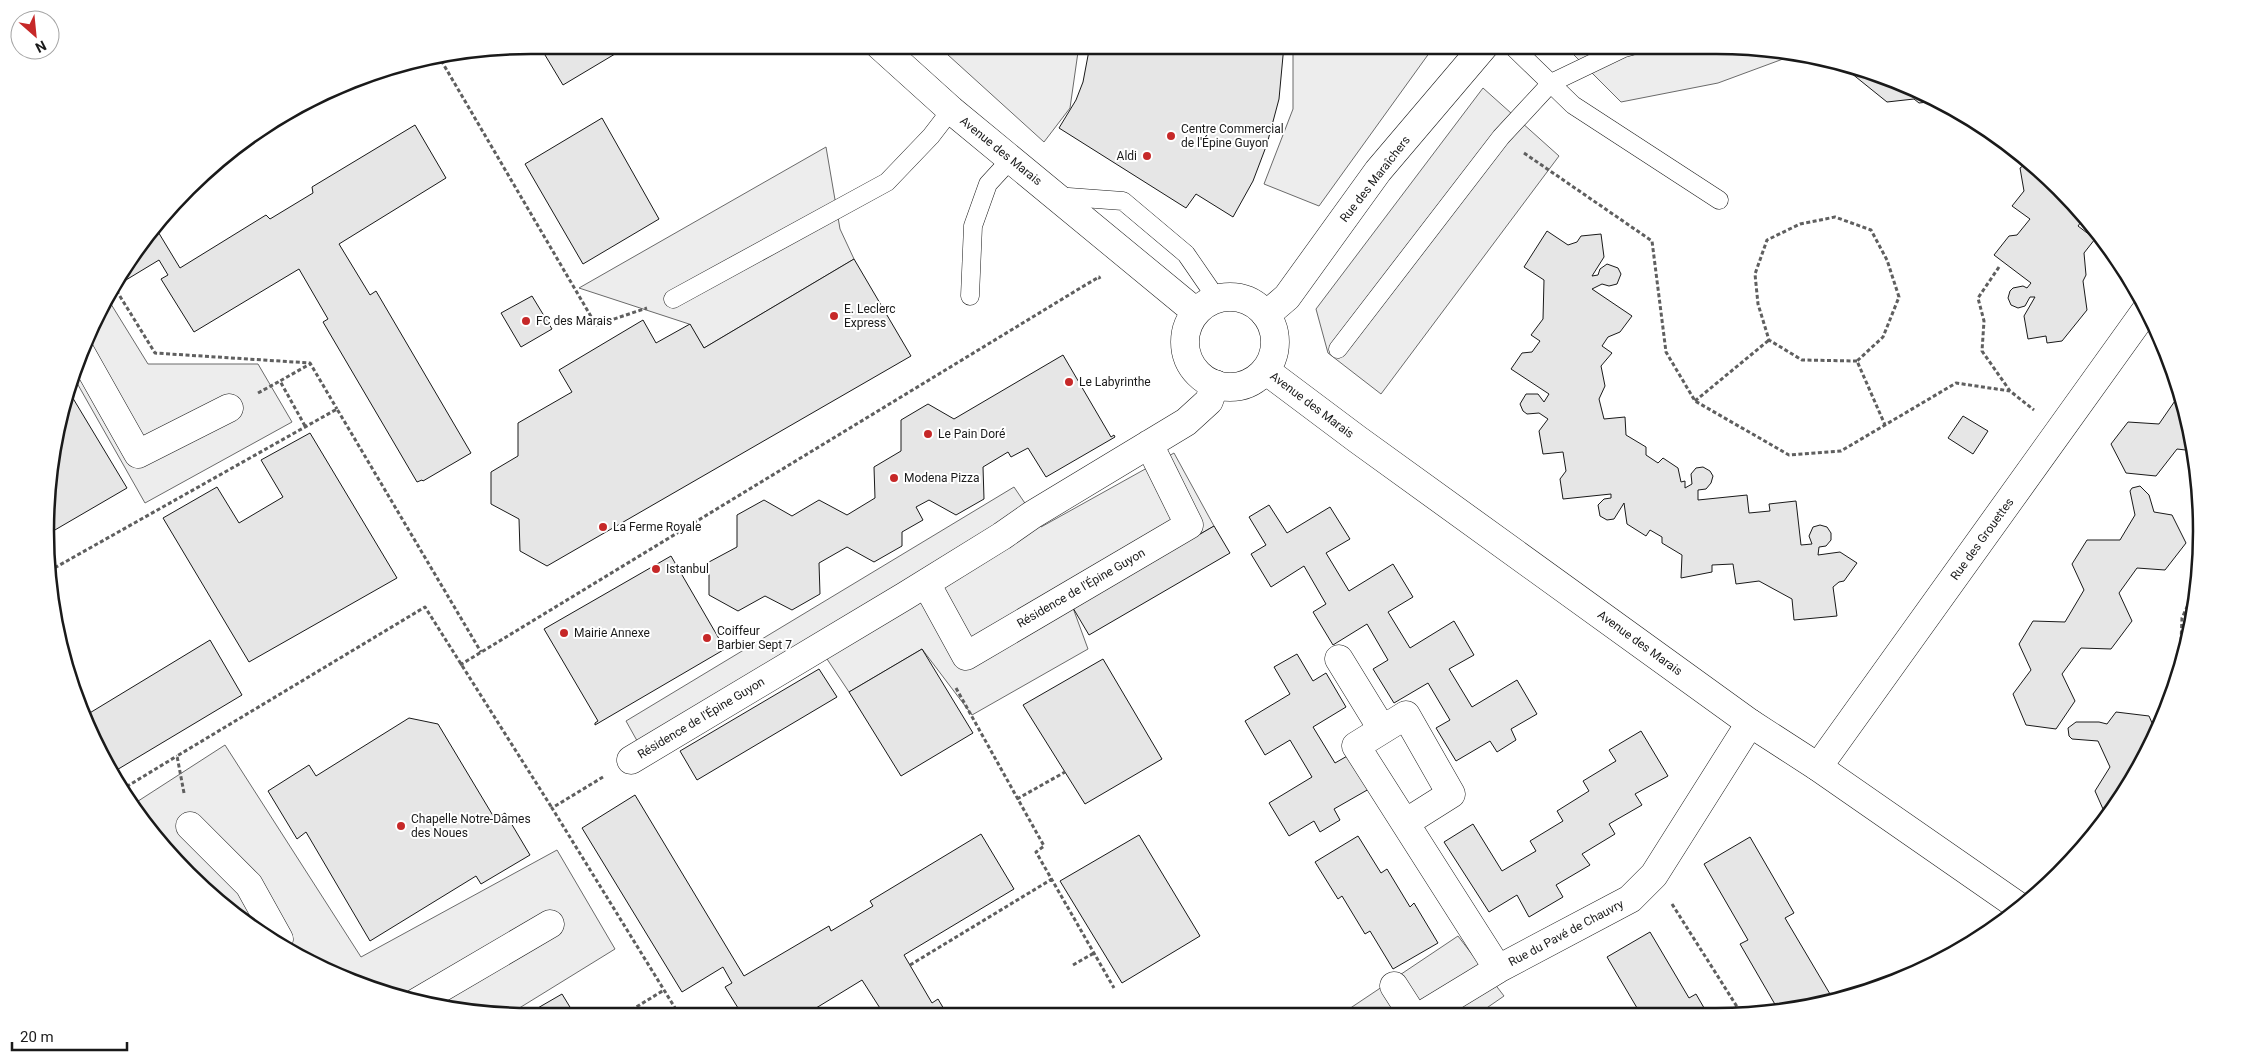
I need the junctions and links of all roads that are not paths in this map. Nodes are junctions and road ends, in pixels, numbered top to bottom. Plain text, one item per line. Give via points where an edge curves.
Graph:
1 (889, 54) edge
2 (1478, 54) edge
3 (1521, 54) edge
4 (1611, 54) edge
5 (1551, 82) junction
6 (951, 110) junction
7 (1011, 158) junction
8 (1055, 196) junction
9 (1719, 200) dead end
10 (970, 296) dead end
11 (673, 299) road end
12 (1207, 305) junction
13 (1266, 315) junction
14 (2142, 316) edge
15 (1338, 349) dead end
16 (85, 361) edge
17 (1265, 370) junction
18 (1215, 384) junction
19 (228, 408) dead end
20 (1149, 444) junction
21 (926, 583) junction
22 (1339, 659) dead end
23 (1750, 723) junction
24 (1382, 729) junction
25 (631, 760) road end
26 (1818, 767) junction
27 (1405, 823) junction
28 (190, 826) road end
29 (2015, 904) edge
30 (550, 924) dead end
31 (276, 934) edge
32 (1498, 969) junction
33 (1394, 986) dead end
34 (427, 996) edge
35 (1408, 1008) edge
36 (1434, 1008) edge

1 - 6 street, Avenue des Marais
2 - 13 street, Rue des Maraîchers via 1378,171 1287,297
3 - 5 lane
4 - 5 lane
5 - 9 lane via 1573,105
5 - 15 lane via 1501,137
6 - 7 street, Avenue des Marais
6 - 11 lane via 887,182
7 - 8 street, Avenue des Marais
7 - 10 lane via 988,184 973,226
8 - 12 street, Avenue des Marais
8 - 12 lane via 1123,201 1186,254
12 - 13 street via 1231,297 1244,299
12 - 18 street via 1189,324 1185,339 1193,366 1202,377
13 - 17 street, Avenue des Marais via 1275,336 1275,348
14 - 26 street, Rue des Grouettes
16 - 19 street via 138,454
17 - 18 street, Avenue des Marais via 1242,385
17 - 23 street, Avenue des Marais
18 - 20 street, Résidence de l'Épine Guyon via 1210,401 1186,422
20 - 21 street, Résidence de l'Épine Guyon
20 - 21 street, Résidence de l'Épine Guyon via 1189,525 966,656
21 - 25 street, Résidence de l'Épine Guyon
22 - 24 street
23 - 26 street, Avenue des Marais
23 - 32 street, Rue du Pavé de Chauvry via 1654,875 1630,899
24 - 27 street, Rue du Pavé de Chauvry via 1356,746
24 - 27 street, Rue du Pavé de Chauvry via 1406,716 1451,794
26 - 29 street, Avenue des Marais
27 - 32 street, Rue du Pavé de Chauvry
28 - 31 street via 249,886
30 - 34 street
32 - 36 street, Rue du Pavé de Chauvry
33 - 35 street

